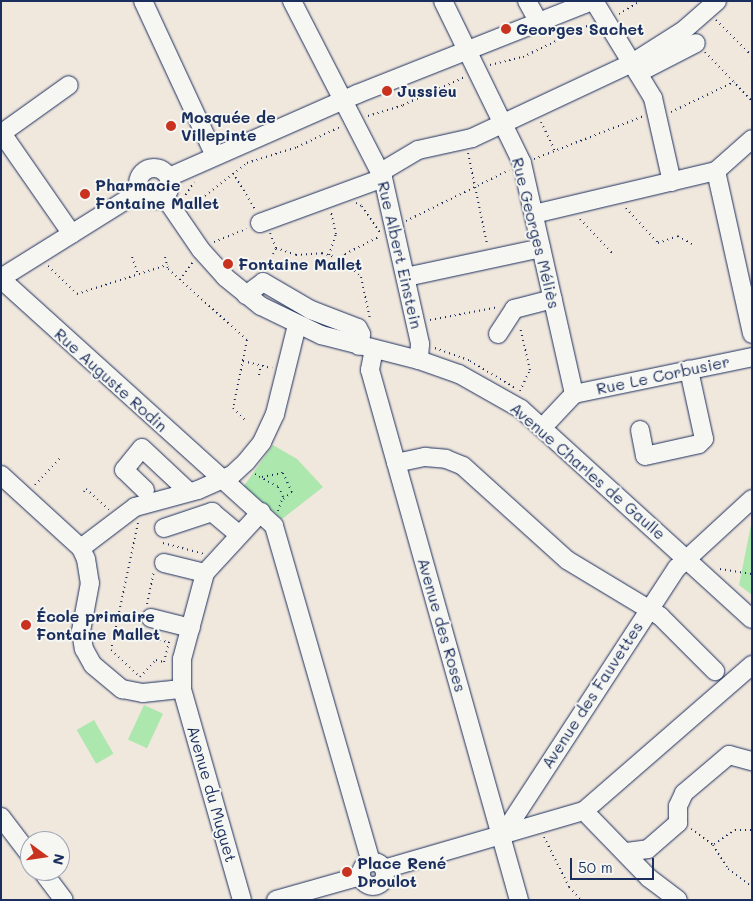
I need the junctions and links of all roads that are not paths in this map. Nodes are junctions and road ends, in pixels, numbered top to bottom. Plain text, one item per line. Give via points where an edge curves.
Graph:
1 (143, 1) edge
2 (292, 1) edge
3 (527, 1) edge
4 (593, 1) edge
5 (716, 1) edge
6 (444, 2) edge
7 (540, 24) junction
8 (696, 43) road end
9 (468, 51) junction
10 (635, 68) junction
11 (68, 85) dead end
12 (346, 106) junction
13 (503, 124) junction
14 (2, 132) edge
15 (752, 138) edge
16 (214, 154) junction
17 (716, 171) junction
18 (382, 175) junction
19 (169, 177) junction
20 (672, 182) junction
21 (140, 192) junction
22 (167, 202) junction
23 (534, 214) junction
24 (263, 222) road end
25 (72, 234) junction
26 (541, 248) junction
27 (406, 277) junction
28 (1, 278) edge
29 (747, 289) edge
30 (246, 295) junction
31 (553, 299) junction
32 (297, 325) junction
33 (498, 334) dead end
34 (752, 334) edge
35 (367, 348) junction
36 (752, 357) edge
37 (420, 360) junction
38 (689, 370) junction
39 (574, 394) junction
40 (542, 428) junction
41 (640, 430) dead end
42 (396, 463) junction
43 (1, 475) edge
44 (220, 480) junction
45 (145, 490) dead end
46 (189, 492) junction
47 (752, 499) edge
48 (266, 516) junction
49 (164, 528) road end
50 (238, 535) junction
51 (81, 548) junction
52 (687, 558) junction
53 (159, 567) road end
54 (209, 568) junction
55 (648, 609) junction
56 (146, 616) road end
57 (752, 619) edge
58 (191, 628) junction
59 (751, 666) edge
60 (715, 671) dead end
61 (182, 689) junction
62 (752, 762) edge
63 (584, 811) junction
64 (1, 817) edge
65 (502, 836) junction
66 (20, 842) edge
67 (627, 852) junction
68 (378, 866) junction
69 (50, 881) edge
70 (372, 887) edge
71 (64, 900) edge
72 (242, 900) edge
73 (276, 900) edge
74 (519, 900) edge
75 (678, 900) edge

1 - 16 street
2 - 12 street, Rue Albert Einstein
3 - 7 street
4 - 7 street
4 - 10 street
5 - 10 street
6 - 9 street, Rue Georges Méliès
7 - 9 street
8 - 10 street
9 - 12 street
9 - 13 street, Rue Georges Méliès
10 - 13 street
10 - 20 street via 653,98
11 - 14 street
12 - 16 street
12 - 18 street, Rue Albert Einstein
13 - 18 street via 465,139 418,150
13 - 23 street, Rue Georges Méliès via 522,164
14 - 25 street
15 - 17 street
16 - 19 street
17 - 20 street
17 - 29 street
18 - 24 street
18 - 27 street, Rue Albert Einstein via 388,231
19 - 21 street via 163,170 149,169 139,178
19 - 22 street
20 - 23 street
21 - 22 street via 151,199
21 - 25 street
22 - 30 street, Avenue Charles de Gaulle via 201,250
23 - 26 street, Rue Georges Méliès
25 - 28 street
26 - 27 street
26 - 31 street, Rue Georges Méliès
27 - 37 street, Rue Albert Einstein
28 - 44 street, Rue Auguste Rodin
29 - 34 street
30 - 32 street, Avenue Charles de Gaulle
30 - 35 street, Avenue des Roses via 262,282 311,310 358,328
31 - 33 street via 514,309
31 - 39 street, Rue Georges Méliès
32 - 35 street, Avenue Charles de Gaulle
32 - 44 street via 269,431 246,462
35 - 37 street, Avenue Charles de Gaulle
35 - 42 street, Avenue des Roses
36 - 38 street, Rue Le Corbusier
37 - 40 street, Avenue Charles de Gaulle via 477,382 522,409
38 - 39 street, Rue Le Corbusier
38 - 41 street via 704,439 699,444 645,456
39 - 40 street
40 - 52 street, Avenue Charles de Gaulle
42 - 55 street via 425,457 446,459 463,466 567,560
42 - 65 street, Avenue des Roses
43 - 51 street
44 - 46 street
44 - 48 street, Rue Auguste Rodin
45 - 46 street via 124,470 142,448
46 - 51 street via 135,507
47 - 52 street, Avenue des Fauvettes
48 - 50 street
48 - 68 street
49 - 50 street via 212,512
50 - 54 street
51 - 61 street via 90,568 81,631 84,649 93,665 122,690 143,693
52 - 55 street, Avenue des Fauvettes
52 - 57 street, Avenue Charles de Gaulle
53 - 54 street
54 - 58 street
55 - 60 street via 660,616
55 - 65 street, Avenue des Fauvettes
56 - 58 street
58 - 61 street via 178,644
59 - 63 street
61 - 72 street, Avenue du Muguet
62 - 67 street via 729,755 684,793 678,806 678,823 648,849
63 - 65 street
63 - 67 street
64 - 66 street
65 - 68 street
65 - 74 street, Avenue des Roses
67 - 75 street via 649,878
68 - 70 street via 364,865
69 - 71 street
70 - 73 street

